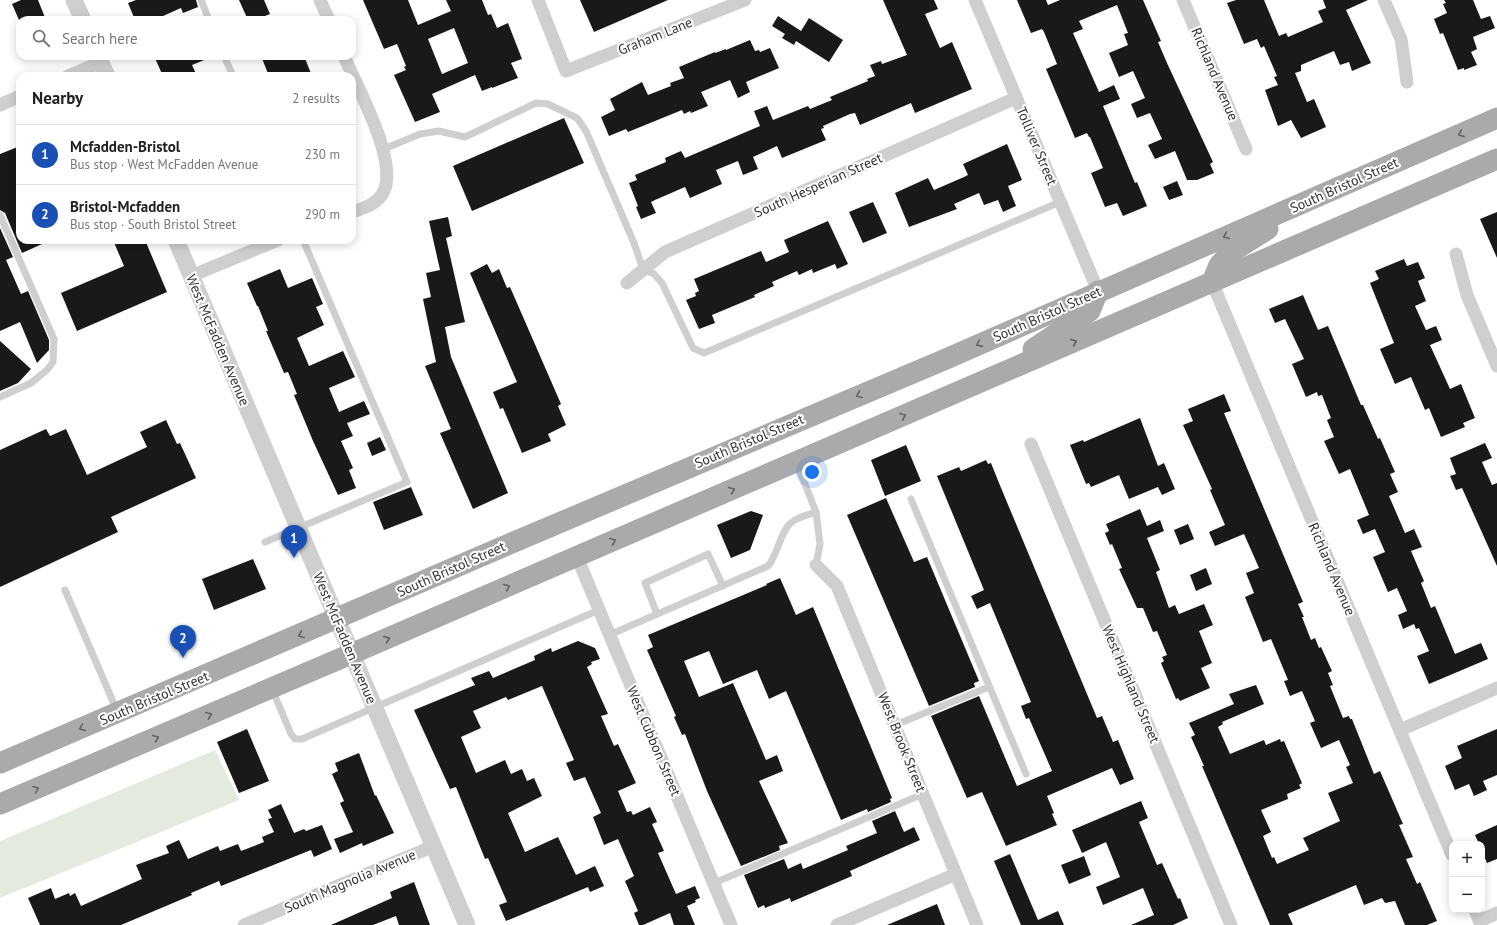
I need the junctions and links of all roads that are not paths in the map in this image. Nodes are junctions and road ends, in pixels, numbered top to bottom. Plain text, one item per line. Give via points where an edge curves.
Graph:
1 (74, 0) edge
2 (201, 0) edge
3 (320, 0) edge
4 (538, 0) edge
5 (745, 0) edge
6 (975, 0) edge
7 (1183, 0) edge
8 (1384, 0) edge
9 (81, 16) edge
10 (207, 16) edge
11 (327, 16) edge
12 (226, 60) edge
13 (346, 60) edge
14 (102, 65) edge
15 (80, 72) edge
16 (231, 72) edge
17 (351, 72) edge
18 (1407, 82) dead end
19 (356, 84) edge
20 (16, 98) edge
21 (1016, 98) junction
22 (0, 105) edge
23 (1497, 118) edge
24 (384, 149) junction
25 (1246, 149) dead end
26 (1497, 159) edge
27 (1317, 197) junction
28 (1060, 202) junction
29 (356, 211) edge
30 (0, 215) edge
31 (178, 244) edge
32 (268, 244) edge
33 (305, 244) edge
34 (1456, 254) dead end
35 (643, 269) junction
36 (191, 276) junction
37 (1212, 282) junction
38 (628, 283) dead end
39 (1098, 291) junction
40 (1497, 366) edge
41 (987, 380) junction
42 (0, 397) edge
43 (1031, 444) dead end
44 (796, 462) junction
45 (911, 499) dead end
46 (816, 512) junction
47 (298, 529) junction
48 (265, 542) dead end
49 (577, 557) junction
50 (816, 565) joint
51 (723, 586) junction
52 (65, 590) dead end
53 (599, 610) junction
54 (657, 614) junction
55 (336, 620) junction
56 (610, 635) junction
57 (351, 654) junction
58 (989, 687) junction
59 (272, 688) junction
60 (1497, 688) edge
61 (374, 708) junction
62 (118, 713) junction
63 (895, 725) junction
64 (1400, 730) junction
65 (0, 763) edge
66 (1026, 774) dead end
67 (923, 794) junction
68 (0, 804) edge
69 (434, 846) junction
70 (1449, 848) edge
71 (956, 874) junction
72 (714, 883) junction
73 (1497, 913) edge
74 (1479, 919) edge
75 (244, 925) edge
76 (468, 925) edge
77 (731, 925) edge
78 (837, 925) edge
79 (977, 925) edge
80 (1231, 925) edge

1 - 9 street
2 - 10 lane
3 - 11 street
4 - 5 street, Graham Lane via 566,71
6 - 21 street, Tolliver Street
7 - 25 street, Richland Avenue
8 - 18 street via 1401,39
12 - 16 lane
13 - 17 street
14 - 15 street
19 - 24 street
20 - 22 street
21 - 28 street, Tolliver Street
21 - 35 street, South Hesperian Street via 665,252
23 -> 27 main road, South Bristol Street
24 - 29 street via 387,172 384,191 370,207
24 - 35 lane via 420,134 439,131 464,137 536,103 548,104 577,118 586,131
26 - 37 main road
27 - 37 main road via 1230,253 1219,265
27 -> 39 main road, South Bristol Street
28 - 35 lane via 704,353 693,348 662,283 654,274
28 - 39 street, Tolliver Street
30 - 42 lane via 54,339 53,362 47,370 31,383
31 - 36 street, West McFadden Avenue
32 - 36 street
33 - 47 lane via 407,482
34 - 40 street via 1467,294
35 - 38 street, South Hesperian Street
36 - 47 street, West McFadden Avenue
41 -> 37 main road
37 - 64 street, Richland Avenue
39 - 41 main road via 1090,311
39 -> 55 main road, South Bristol Street
44 -> 41 main road
43 - 80 street, West Highland Street
44 - 46 lane
49 -> 44 main road
45 - 58 lane
46 - 50 lane via 820,544
46 - 51 lane via 795,520 788,527 768,566
47 - 48 lane
47 - 55 street, West McFadden Avenue
49 - 53 street, West Cubbon Street
57 -> 49 main road
50 - 63 street, West Brook Street via 837,586
51 - 54 lane
51 - 54 lane via 708,554 645,583
52 - 62 lane
53 - 56 street, West Cubbon Street
53 - 61 lane
54 - 56 lane
55 - 57 street, West McFadden Avenue
55 -> 62 main road, South Bristol Street
56 - 72 street, West Cubbon Street
57 - 59 main road
57 - 61 street, West McFadden Avenue
58 - 63 lane
58 - 66 lane
59 - 61 lane via 295,739 311,736
68 -> 59 main road
60 - 64 street
61 - 69 street, West McFadden Avenue
62 -> 65 main road, South Bristol Street
63 - 67 street, West Brook Street
64 - 70 street, Richland Avenue
67 - 71 street, West Brook Street
67 - 72 lane
69 - 75 street, South Magnolia Avenue
69 - 76 street, West McFadden Avenue
71 - 78 street
71 - 79 street, West Brook Street
72 - 77 street, West Cubbon Street
73 - 74 street

